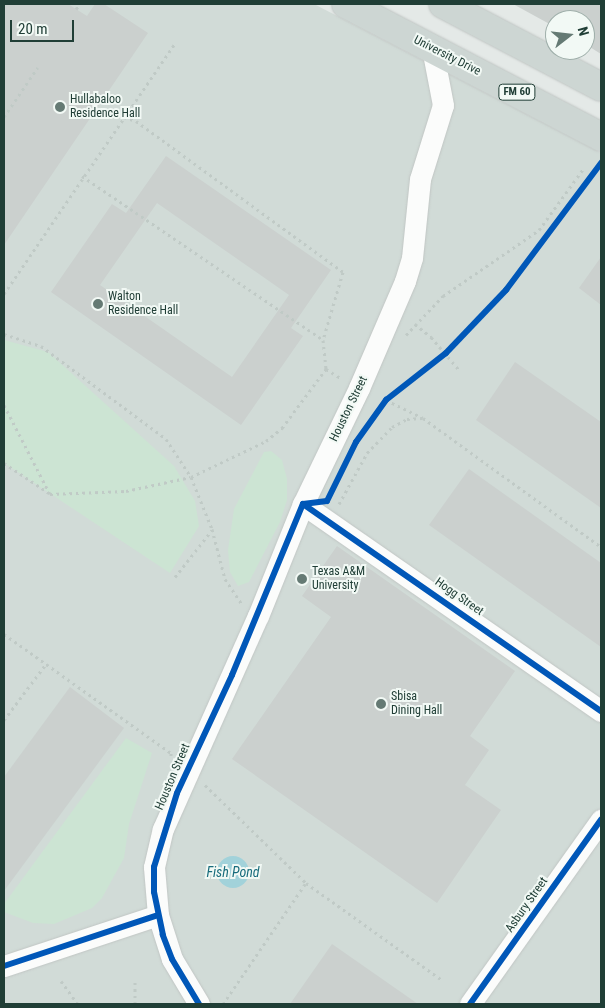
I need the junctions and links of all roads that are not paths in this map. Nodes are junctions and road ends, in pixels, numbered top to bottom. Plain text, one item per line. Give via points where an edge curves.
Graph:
1 (346, 4) edge
2 (443, 4) edge
3 (432, 48) junction
4 (601, 87) edge
5 (601, 136) edge
6 (303, 504) junction
7 (601, 711) edge
8 (601, 820) edge
9 (158, 915) junction
10 (4, 966) edge
11 (199, 1004) edge
12 (470, 1004) edge

1 - 3 main road, University Drive / FM 60
2 - 4 main road
3 - 5 main road, University Drive / FM 60
3 - 6 street, Houston Street via 443,105 420,180 412,258 395,308
6 - 7 street, Hogg Street
6 - 9 street, Houston Street via 251,633 163,829 154,867
8 - 12 street, Asbury Street
9 - 10 street
9 - 11 street, Houston Street via 172,959

